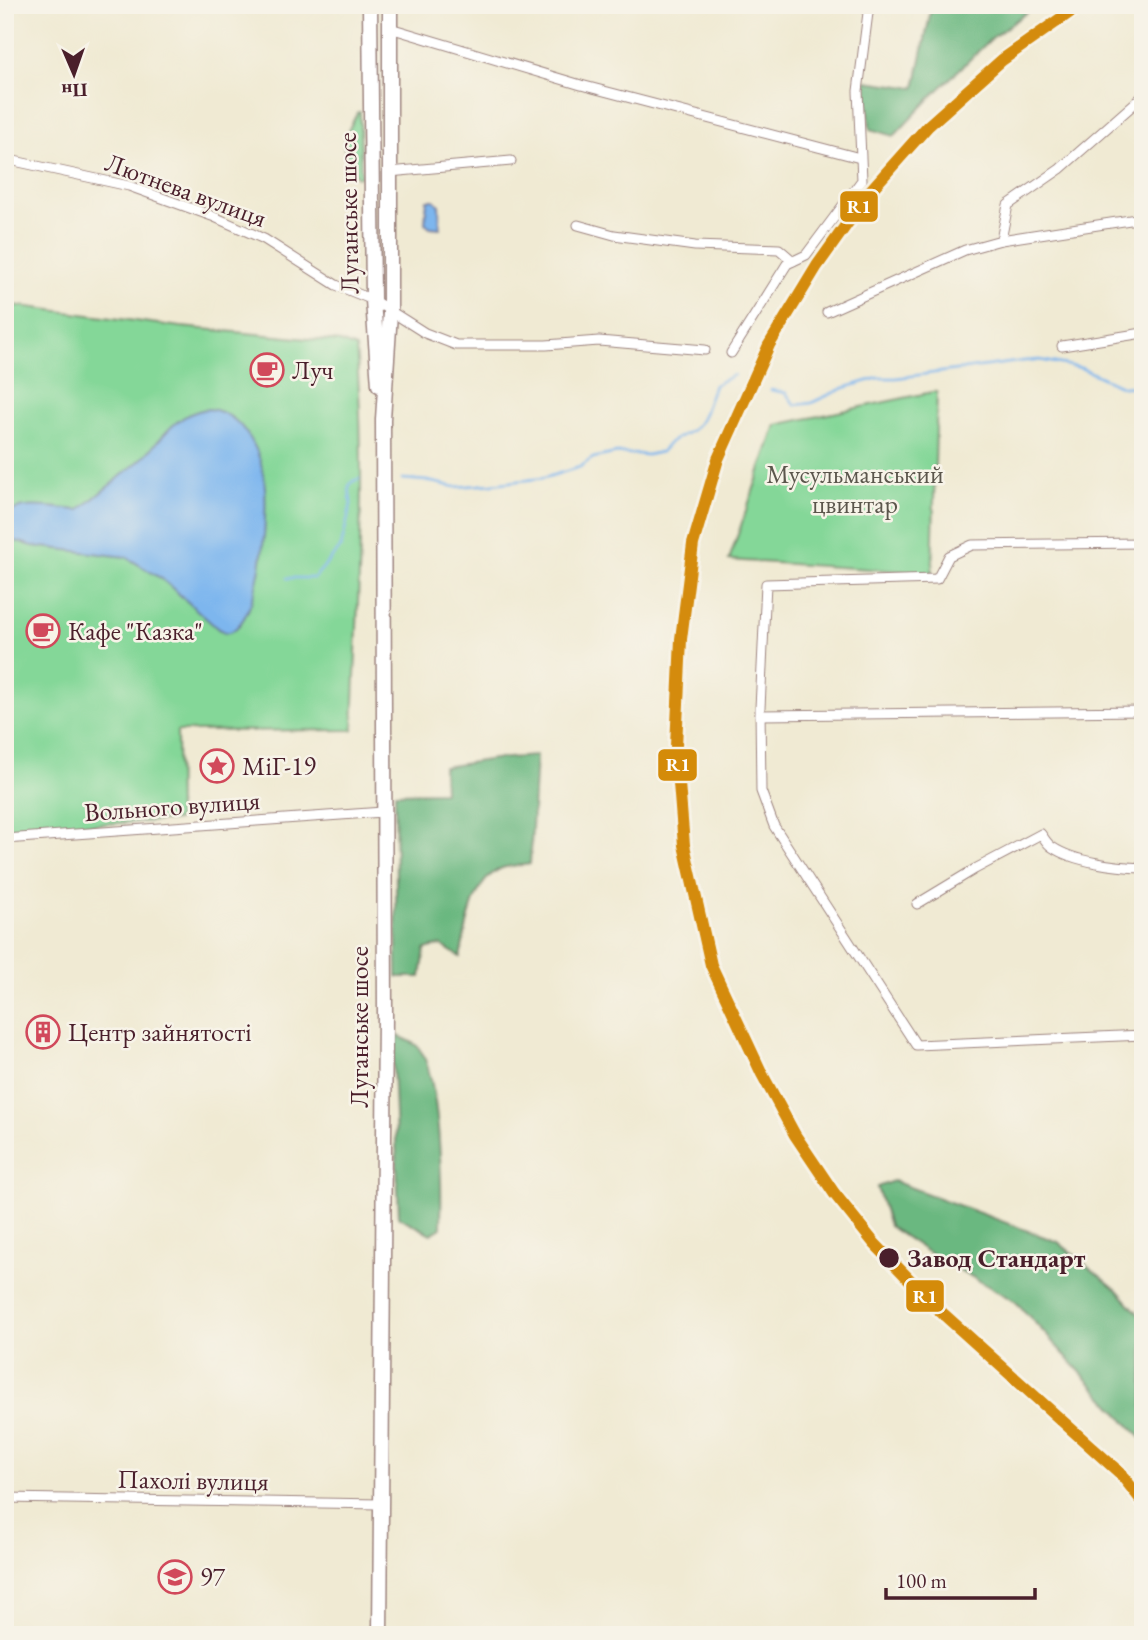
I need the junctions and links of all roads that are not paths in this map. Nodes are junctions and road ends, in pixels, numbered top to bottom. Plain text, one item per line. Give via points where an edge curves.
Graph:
1 (370, 5) edge
2 (390, 5) edge
3 (869, 5) edge
4 (390, 28) junction
5 (1143, 96) edge
6 (860, 158) junction
7 (5, 159) edge
8 (511, 160) dead end
9 (389, 172) junction
10 (1143, 218) edge
11 (578, 225) dead end
12 (1001, 240) junction
13 (793, 261) junction
14 (373, 300) junction
15 (827, 312) dead end
16 (390, 313) junction
17 (1143, 333) edge
18 (1062, 346) dead end
19 (705, 350) dead end
20 (732, 353) dead end
21 (383, 419) junction
22 (1143, 543) edge
23 (1143, 711) edge
24 (760, 715) junction
25 (383, 812) junction
26 (5, 839) edge
27 (1143, 868) edge
28 (917, 904) dead end
29 (1143, 1035) edge
30 (5, 1498) edge
31 (380, 1504) junction
32 (380, 1635) edge

1 - 14 main road, Луганське шосе
2 - 4 main road, Луганське шосе
3 - 6 street via 858,91
4 - 6 street via 581,85
4 - 9 main road, Луганське шосе
5 - 12 street via 1060,169 1008,205
6 - 13 street via 862,180 806,255
7 - 14 street, Лютнева вулиця via 129,186 212,216 264,239 336,285
8 - 9 street
9 - 16 main road, Луганське шосе
10 - 12 street
11 - 13 street via 695,247 779,249
12 - 15 street via 964,250
13 - 20 street
14 - 16 street, Лютнева вулиця
14 - 21 main road, Луганське шосе
16 - 19 street, Лютнева вулиця via 456,345 599,341
16 - 21 main road, Луганське шосе
17 - 18 street
21 - 25 main road, Луганське шосе
22 - 24 street via 972,545 949,556 937,579 766,584
23 - 24 street
24 - 29 street via 761,791 774,826 916,1045
25 - 26 street, Вольного вулиця
25 - 31 main road, Луганське шосе
27 - 28 street via 1111,867 1068,853 1050,846 1041,834
30 - 31 street, Пахолі вулиця
31 - 32 main road, Луганське шосе

